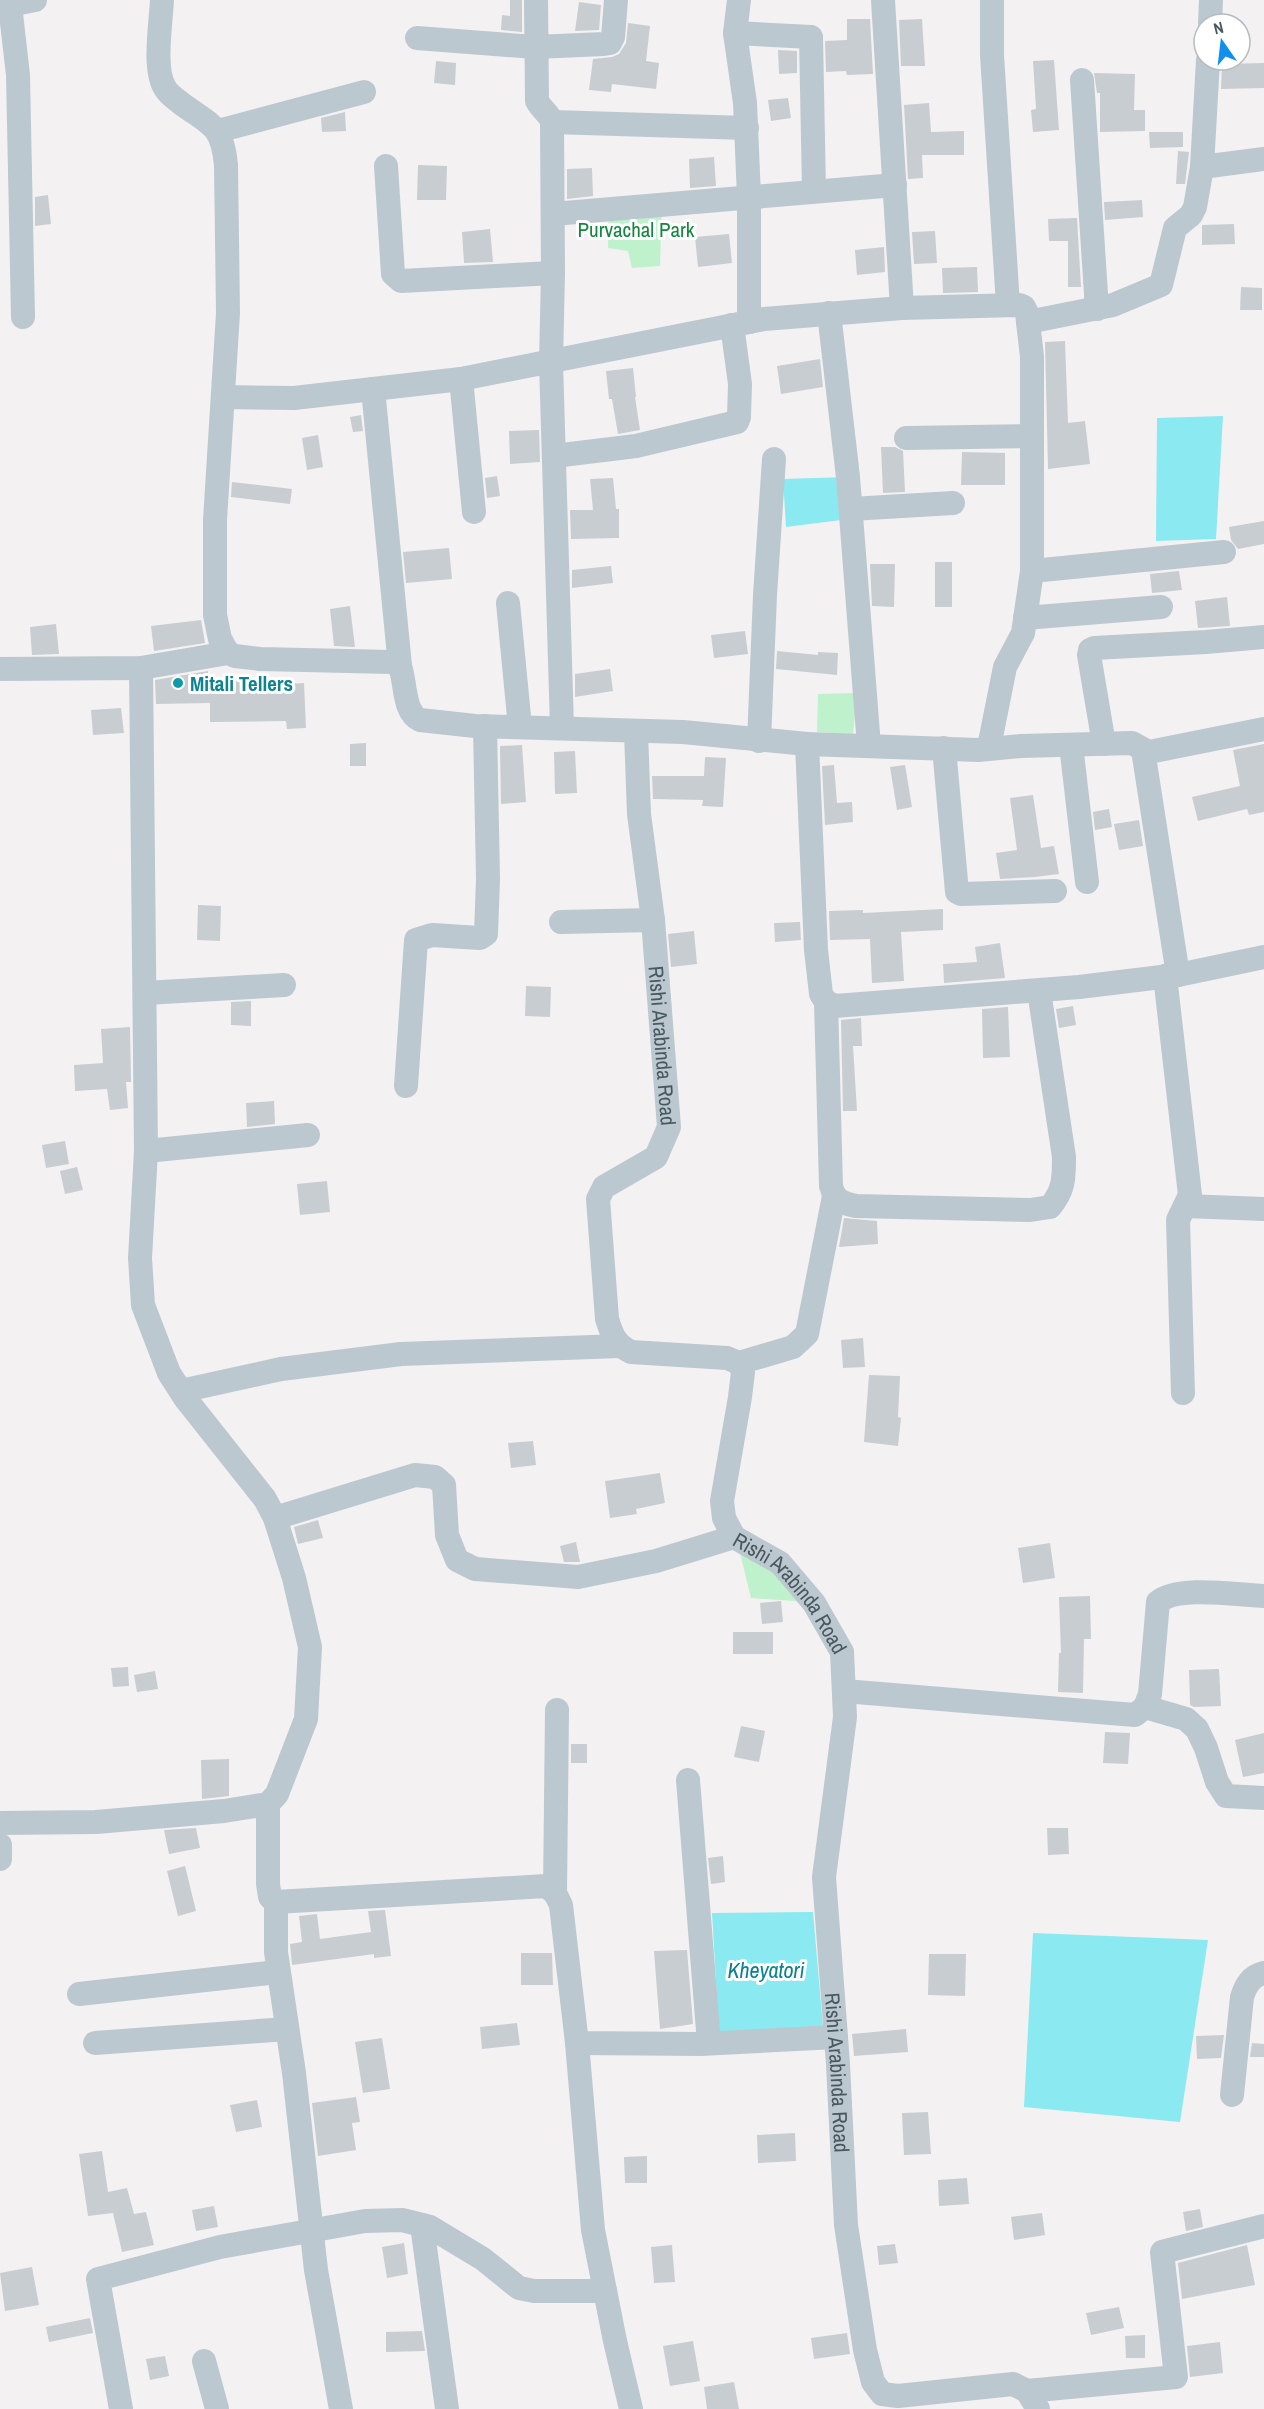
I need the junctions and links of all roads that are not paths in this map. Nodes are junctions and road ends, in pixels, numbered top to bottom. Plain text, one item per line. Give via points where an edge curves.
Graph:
1 (35, 0) edge
2 (162, 0) edge
3 (536, 0) edge
4 (616, 0) edge
5 (739, 0) edge
6 (883, 0) edge
7 (992, 0) edge
8 (5, 6) edge
9 (735, 33) junction
10 (417, 38) dead end
11 (535, 47) junction
12 (1207, 72) edge
13 (1082, 80) dead end
14 (364, 92) dead end
15 (552, 122) junction
16 (747, 128) junction
17 (218, 131) junction
18 (1264, 159) edge
19 (386, 166) dead end
20 (1202, 167) junction
21 (895, 185) junction
22 (814, 191) junction
23 (749, 197) junction
24 (554, 214) junction
25 (553, 273) junction
26 (1008, 305) junction
27 (902, 308) junction
28 (1097, 309) junction
29 (829, 313) junction
30 (23, 317) dead end
31 (1028, 322) junction
32 (741, 323) junction
33 (550, 362) junction
34 (461, 379) junction
35 (373, 389) junction
36 (223, 398) junction
37 (1031, 436) junction
38 (906, 438) dead end
39 (554, 456) junction
40 (774, 459) dead end
41 (953, 503) dead end
42 (851, 508) junction
43 (474, 512) dead end
44 (1224, 552) dead end
45 (1032, 571) junction
46 (508, 603) dead end
47 (1161, 607) dead end
48 (1025, 618) junction
49 (1264, 637) edge
50 (228, 653) junction
51 (400, 666) junction
52 (141, 668) junction
53 (0, 669) edge
54 (485, 726) junction
55 (520, 727) junction
56 (562, 728) junction
57 (1264, 729) edge
58 (636, 732) junction
59 (759, 741) junction
60 (807, 744) junction
61 (1104, 744) junction
62 (1071, 745) junction
63 (869, 746) junction
64 (944, 748) junction
65 (985, 749) junction
66 (1143, 750) junction
67 (1087, 882) dead end
68 (1055, 891) dead end
69 (653, 920) junction
70 (561, 922) dead end
71 (1264, 957) edge
72 (1172, 976) junction
73 (284, 985) dead end
74 (1039, 991) junction
75 (145, 993) junction
76 (826, 1002) junction
77 (406, 1086) dead end
78 (308, 1135) dead end
79 (147, 1151) junction
80 (834, 1196) junction
81 (1185, 1206) junction
82 (1264, 1209) edge
83 (621, 1347) junction
84 (739, 1363) junction
85 (180, 1391) junction
86 (1183, 1393) dead end
87 (275, 1518) junction
88 (734, 1537) junction
89 (1264, 1596) edge
90 (844, 1691) junction
91 (1145, 1707) junction
92 (557, 1710) dead end
93 (687, 1780) dead end
94 (1264, 1798) edge
95 (268, 1804) junction
96 (6, 1822) edge
97 (0, 1845) edge
98 (0, 1858) edge
99 (555, 1893) junction
100 (276, 1902) junction
101 (278, 1972) junction
102 (1264, 1973) edge
103 (78, 1994) dead end
104 (287, 2029) junction
105 (836, 2037) junction
106 (95, 2043) dead end
107 (577, 2043) junction
108 (709, 2043) junction
109 (1233, 2095) dead end
110 (422, 2225) junction
111 (1264, 2226) edge
112 (312, 2231) junction
113 (605, 2290) junction
114 (204, 2361) dead end
115 (1032, 2400) edge
116 (883, 2401) edge
117 (121, 2409) edge
118 (217, 2409) edge
119 (341, 2409) edge
120 (447, 2409) edge
121 (631, 2409) edge

1 - 8 street
2 - 17 street via 160,60 164,87 170,96
3 - 11 street
4 - 11 street via 610,43
5 - 9 street
6 - 21 street
7 - 26 street
8 - 30 street via 18,75
9 - 16 street
9 - 22 street via 811,37
10 - 11 street
11 - 15 street via 537,101
12 - 20 street
13 - 28 street
14 - 17 street
15 - 16 street
15 - 24 street
16 - 23 street
17 - 36 street via 226,165 228,313
18 - 20 street
19 - 25 street via 396,279
20 - 28 street via 1195,207 1175,228 1161,285
21 - 22 street
21 - 27 street
22 - 23 street
23 - 24 street
23 - 32 street
24 - 25 street
25 - 33 street
26 - 27 street
26 - 31 street via 1024,307
27 - 29 street
28 - 31 street
29 - 32 street
29 - 42 street
31 - 37 street via 1032,357
32 - 33 street
32 - 39 street via 737,422 636,446
33 - 34 street
33 - 39 street
34 - 35 street
34 - 43 street
35 - 36 street via 294,398
35 - 51 street
36 - 50 street via 215,520 215,615 220,639
37 - 38 street
37 - 45 street
39 - 56 street
40 - 59 street
41 - 42 street
42 - 63 street
44 - 45 street
45 - 48 street
46 - 55 street
47 - 48 street
48 - 65 street via 1019,642 1005,667 990,742
49 - 61 street via 1090,650
50 - 51 street via 260,659 391,662
50 - 52 street
51 - 54 street via 414,717
52 - 53 street
52 - 75 street
54 - 55 street
54 - 77 street via 486,934 480,938 432,935 416,940
55 - 56 street
56 - 58 street
57 - 66 street via 1154,752
58 - 59 street via 683,732
58 - 69 street, Rishi Arabinda Road via 639,813
59 - 60 street
60 - 63 street
60 - 76 street via 816,950 820,994
61 - 62 street
61 - 66 street via 1132,742
62 - 65 street
62 - 67 street
63 - 64 street
64 - 65 street
64 - 68 street via 957,892
66 - 72 street
69 - 70 street
69 - 83 street, Rishi Arabinda Road via 669,1127 656,1157 604,1187 598,1199 607,1319
71 - 72 street
72 - 74 street
72 - 81 street via 1190,1195
73 - 75 street
74 - 76 street via 835,1006
74 - 80 street via 1064,1157 1062,1188 1050,1207 1030,1210 856,1206 842,1203
75 - 79 street
76 - 80 street
78 - 79 street
79 - 85 street via 140,1258 143,1305
80 - 84 street via 807,1334 793,1347
81 - 82 street
81 - 86 street via 1178,1220
83 - 84 street via 631,1352 727,1358
83 - 85 street via 401,1354 281,1369
84 - 88 street, Rishi Arabinda Road via 740,1397 722,1502 724,1518
85 - 87 street via 265,1499
87 - 88 street via 416,1475 435,1477 444,1485 447,1535 456,1560 475,1569 578,1577 656,1561
87 - 95 street via 310,1647 306,1719 277,1794
88 - 90 street, Rishi Arabinda Road via 780,1563 814,1603 842,1652
89 - 91 street via 1179,1593 1158,1602 1150,1694
90 - 91 street via 1116,1715 1135,1715
90 - 105 street, Rishi Arabinda Road via 845,1717 824,1877
91 - 94 street via 1186,1719 1197,1729 1216,1782 1226,1796
92 - 99 street
93 - 108 street
95 - 96 street via 107,1821
95 - 100 street via 268,1884 270,1897
97 - 98 street
99 - 100 street via 546,1886
99 - 107 street via 561,1905
100 - 101 street
101 - 103 street
101 - 104 street
102 - 109 street via 1246,1984 1242,1997
104 - 106 street
104 - 112 street
105 - 108 street
105 - 116 street, Rishi Arabinda Road via 846,2225 865,2350 873,2382
107 - 108 street
107 - 113 street via 593,2230
110 - 112 street via 402,2220 365,2221
110 - 113 street via 483,2259 519,2288
110 - 120 street
111 - 115 street, Rishi Arabinda Road via 1162,2252 1176,2377
112 - 117 street via 220,2247 98,2280
112 - 119 street
113 - 121 street
114 - 118 street
115 - 116 street, Rishi Arabinda Road via 1013,2384 898,2396

